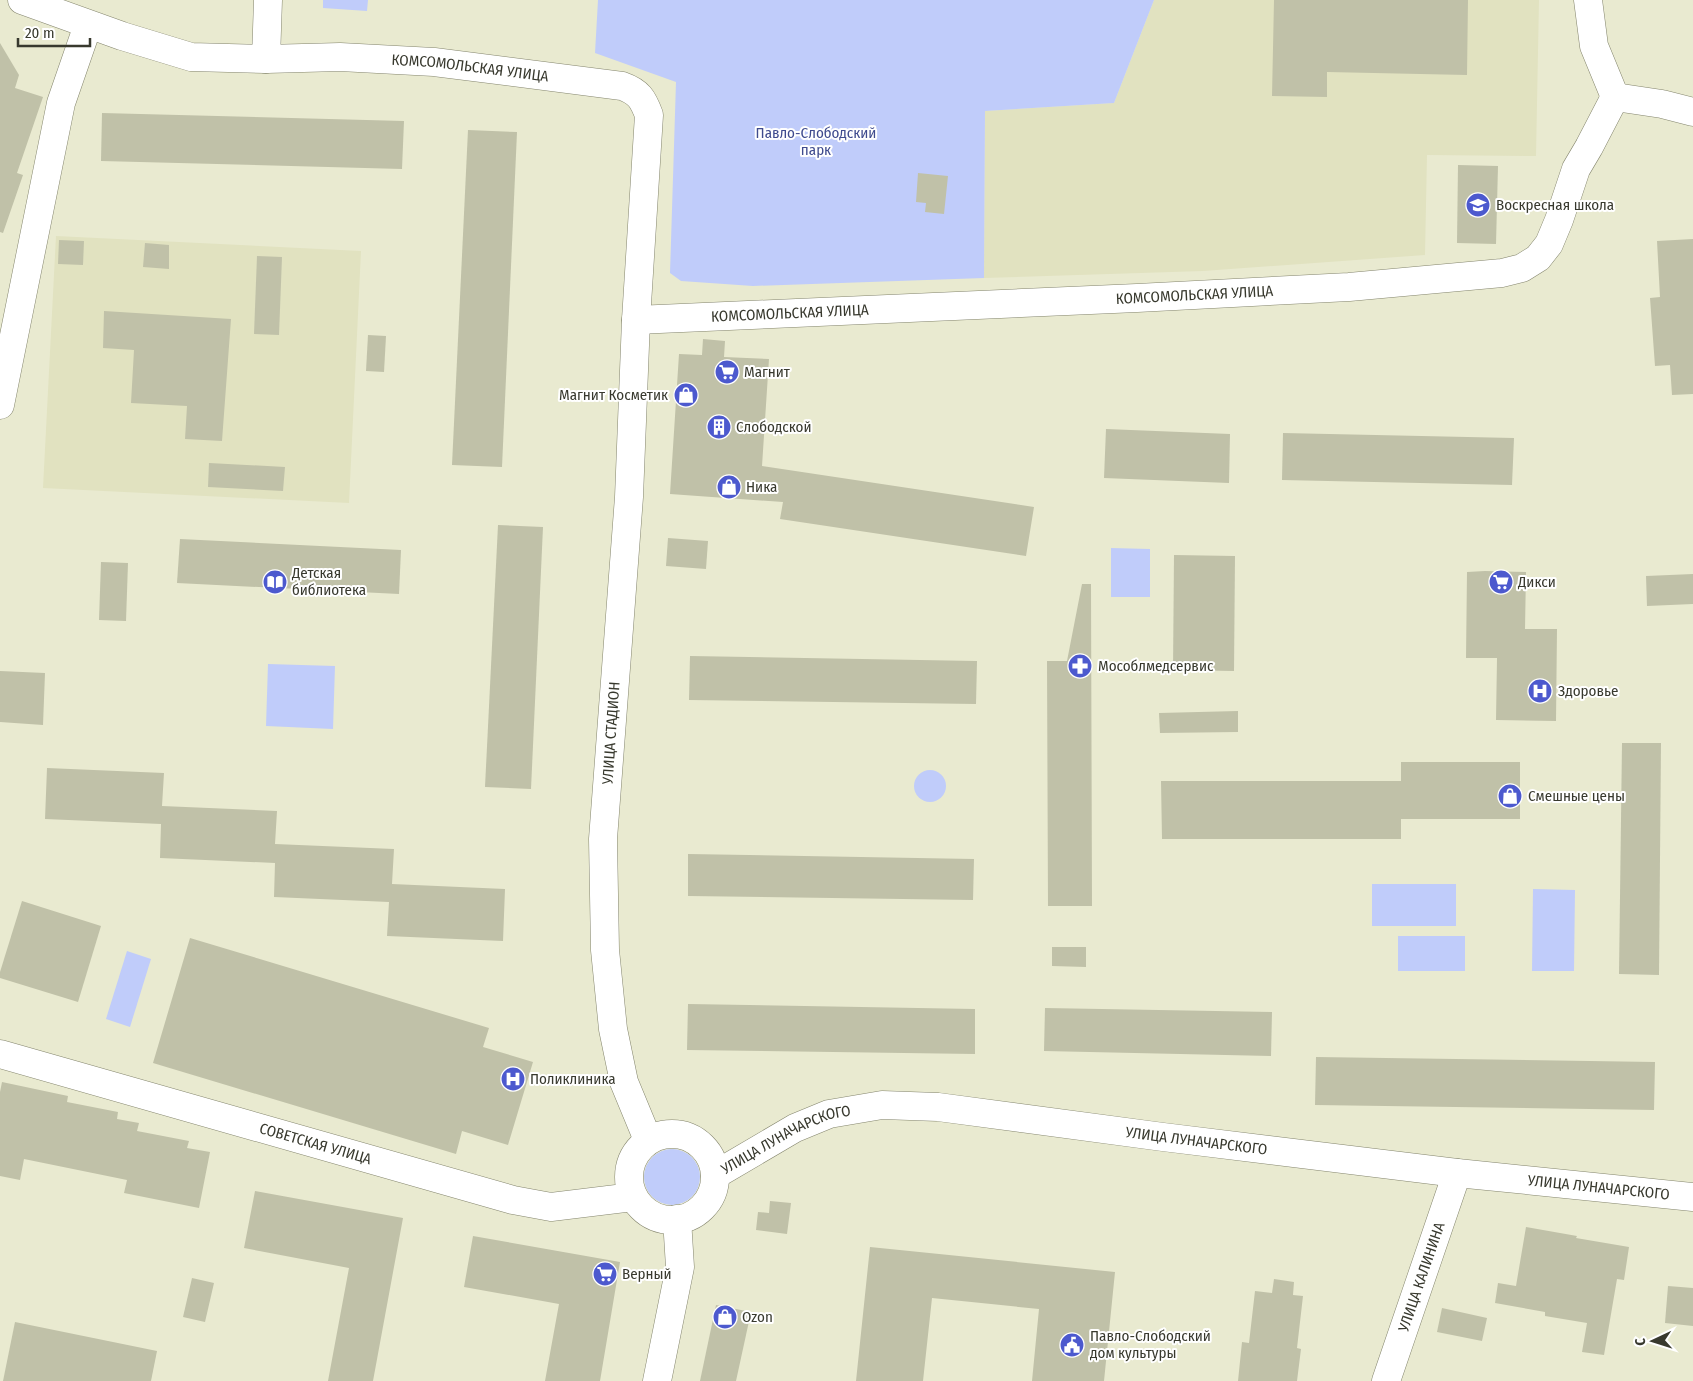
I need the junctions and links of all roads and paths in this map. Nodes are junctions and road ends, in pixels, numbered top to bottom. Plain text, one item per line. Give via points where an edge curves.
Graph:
1 (22, 0) edge
2 (268, 0) edge
3 (1588, 0) edge
4 (88, 25) junction
5 (266, 59) junction
6 (1614, 97) junction
7 (1693, 112) edge
8 (636, 320) junction
9 (0, 405) edge
10 (0, 1054) edge
11 (648, 1140) junction
12 (1457, 1173) junction
13 (715, 1175) junction
14 (634, 1197) junction
15 (1693, 1197) edge
16 (677, 1219) junction
17 (656, 1381) edge
18 (1386, 1381) edge

1 - 4 street, КОМСОМОЛЬСКАЯ УЛИЦА
2 - 5 street
3 - 6 street via 1594,46
4 - 5 street, КОМСОМОЛЬСКАЯ УЛИЦА via 190,57
4 - 9 street via 61,103
5 - 8 street, КОМСОМОЛЬСКАЯ УЛИЦА via 340,57 434,62 622,86 634,91 644,102 649,116
6 - 7 street
6 - 8 street, КОМСОМОЛЬСКАЯ УЛИЦА via 1576,168 1549,244 1538,258 1522,268 1502,273 1349,287
8 - 11 street, УЛИЦА СТАДИОН via 629,497 602,885 604,950 613,1029 624,1082
10 - 14 street, СОВЕТСКАЯ УЛИЦА via 513,1200 551,1206
11 - 13 street via 662,1134 691,1138 703,1147
11 - 14 street via 636,1151 630,1166 629,1182
12 - 13 street, УЛИЦА ЛУНАЧАРСКОГО via 938,1107 882,1105 829,1114 795,1128
12 - 15 street, УЛИЦА ЛУНАЧАРСКОГО
12 - 18 street, УЛИЦА КАЛИНИНА
13 - 16 street via 712,1191 704,1204 692,1214
14 - 16 street via 652,1215
16 - 17 street via 680,1267

